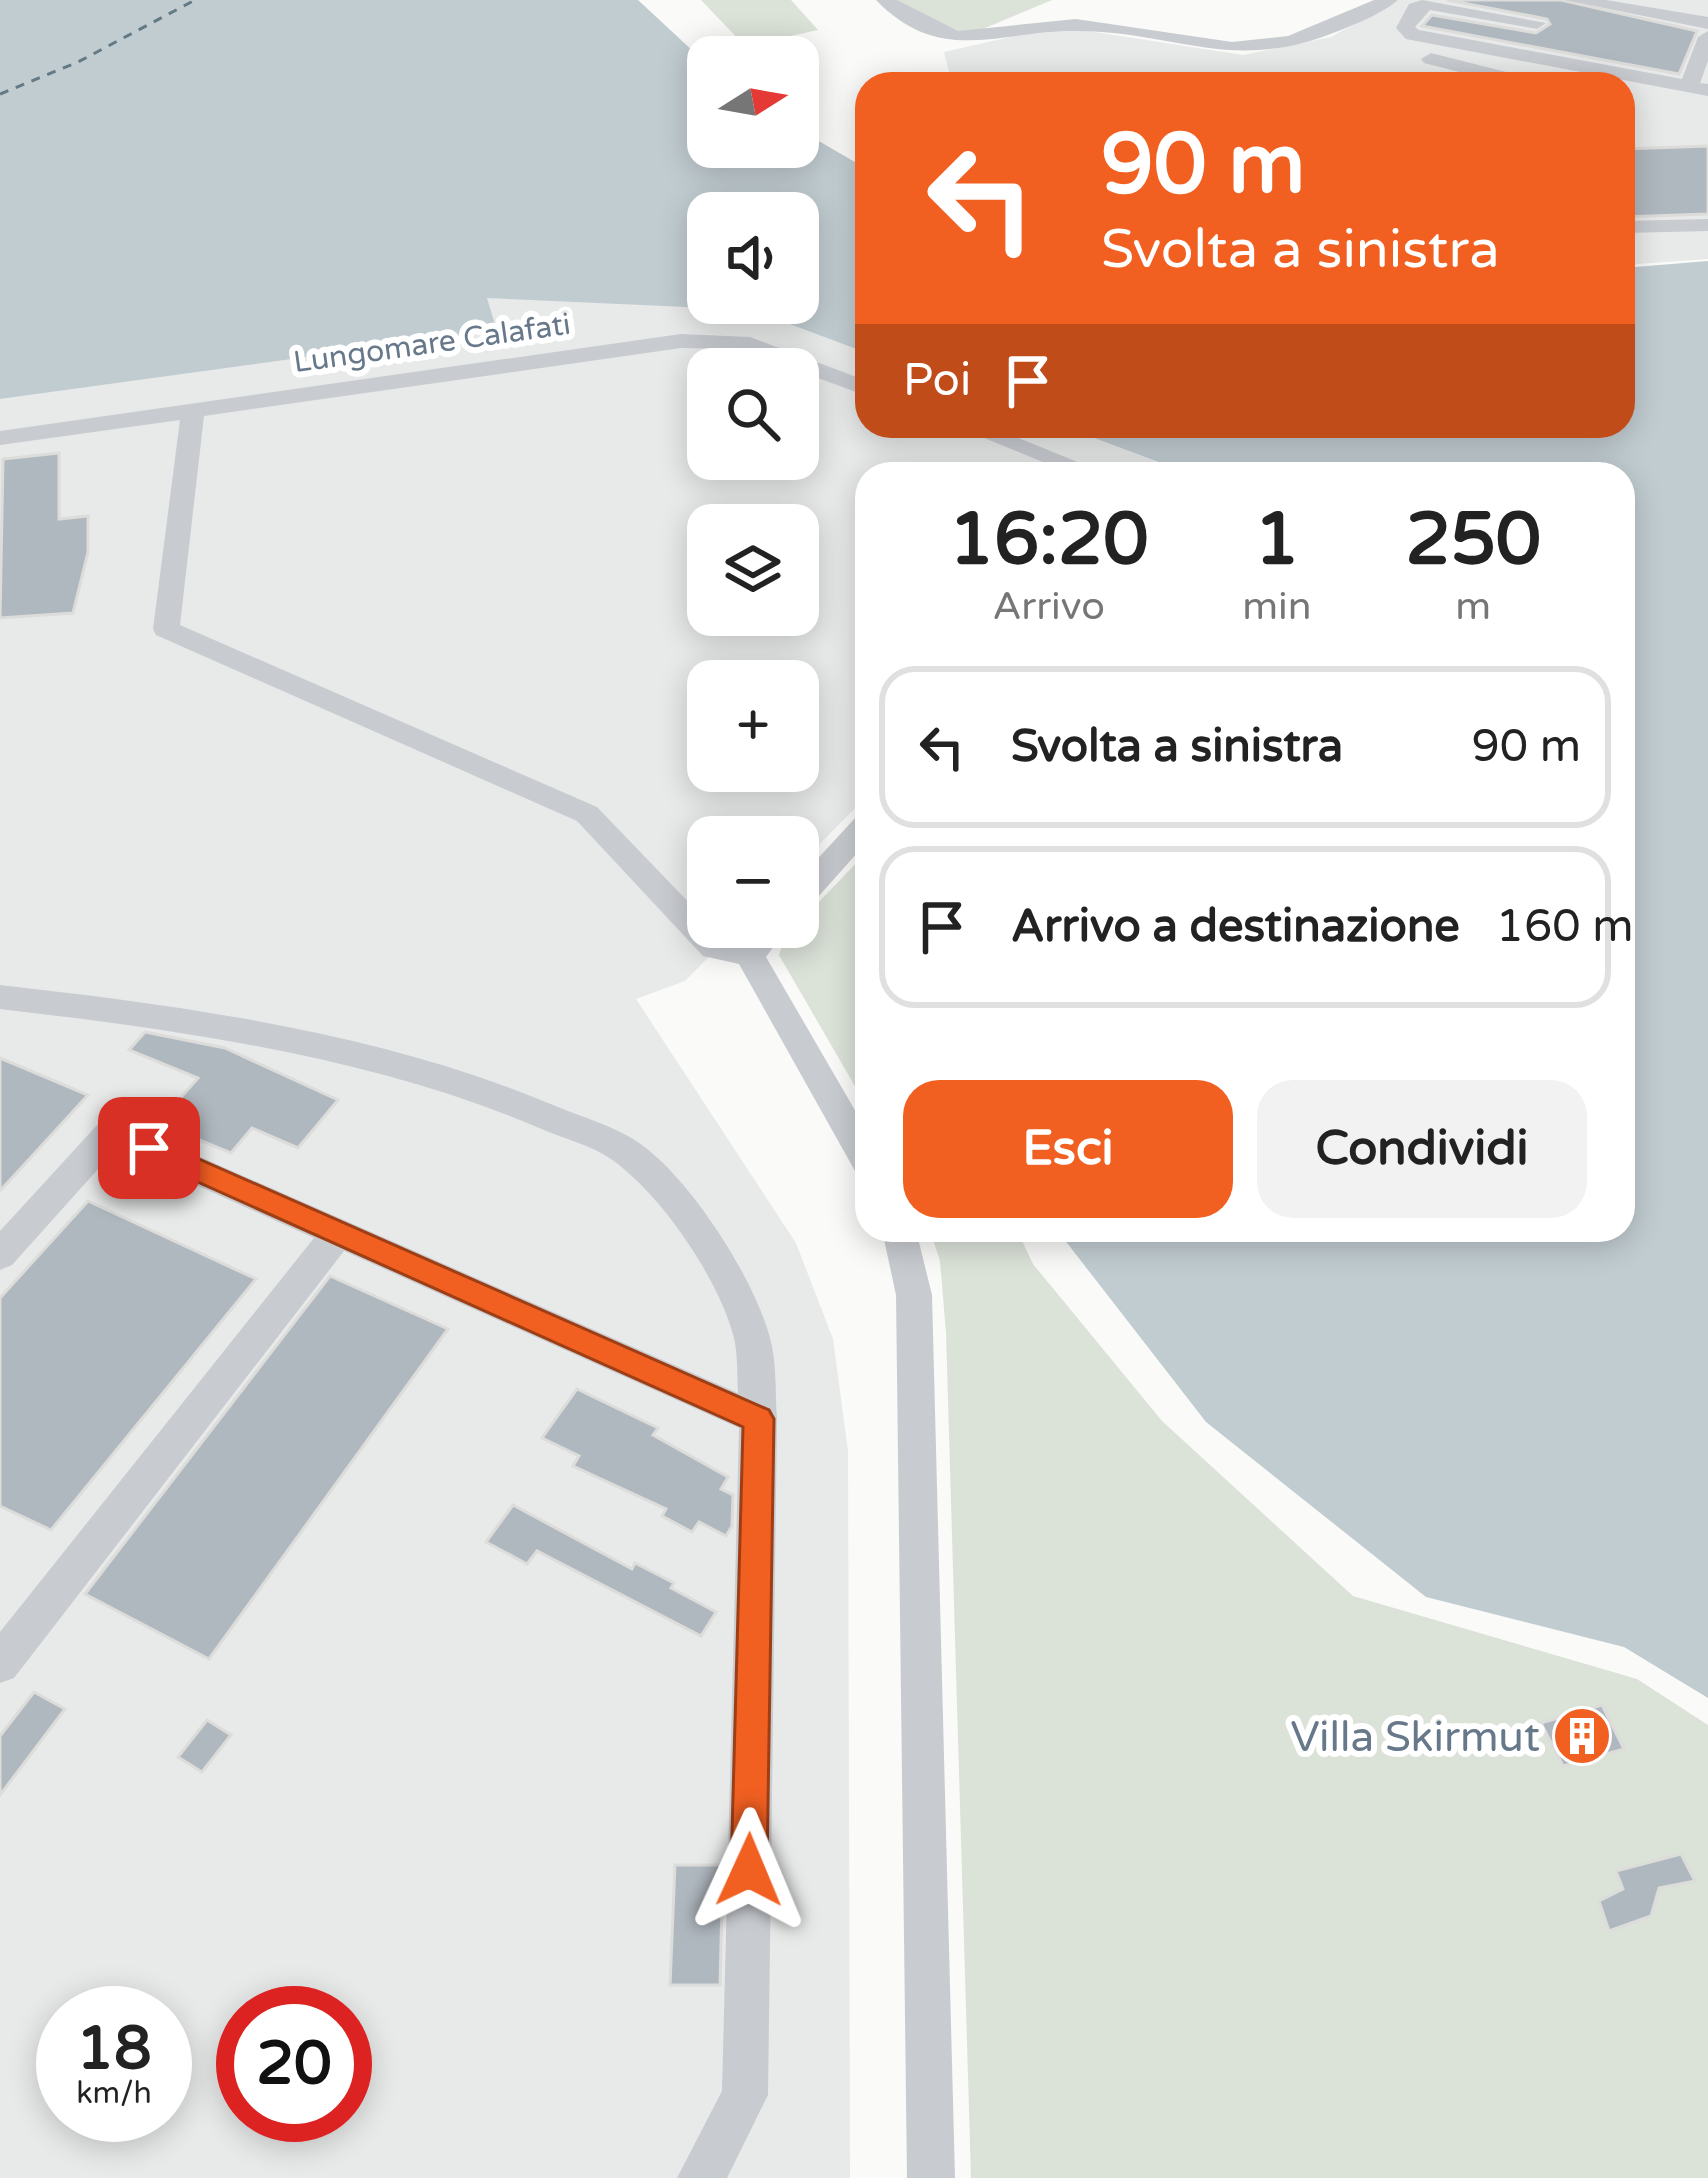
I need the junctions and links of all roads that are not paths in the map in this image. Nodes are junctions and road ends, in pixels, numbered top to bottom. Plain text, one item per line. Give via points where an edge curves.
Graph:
1 (885, 0) edge
2 (1389, 0) edge
3 (1550, 0) edge
4 (1574, 0) edge
5 (1538, 22) junction
6 (1708, 23) edge
7 (1414, 35) junction
8 (1708, 38) edge
9 (1521, 55) junction
10 (1482, 72) edge
11 (1612, 72) edge
12 (1635, 76) edge
13 (1698, 88) edge
14 (1708, 225) edge
15 (1635, 227) edge
16 (855, 384) edge
17 (193, 410) junction
18 (0, 438) edge
19 (999, 438) edge
20 (1063, 462) edge
21 (855, 836) edge
22 (819, 875) edge
23 (756, 948) edge
24 (749, 956) junction
25 (0, 997) edge
26 (855, 1140) edge
27 (340, 1231) junction
28 (902, 1242) edge
29 (0, 1255) edge
30 (758, 1419) junction
31 (0, 1664) edge
32 (701, 2178) edge
33 (931, 2178) edge

1 - 2 street via 953,40 1082,25 1232,48 1320,32
3 - 5 street
4 - 6 street
5 - 7 street via 1429,4 1416,8 1405,28
5 - 9 street
7 - 9 street
7 - 10 street via 1402,44 1424,58
8 - 13 street
9 - 11 street
12 - 13 street
14 - 15 street
16 - 17 street, Lungomare Calafati via 742,342 713,340
17 - 18 street, Lungomare Calafati
17 - 24 street via 166,628 586,814 714,948
19 - 20 street
21 - 22 street
23 - 24 street
24 - 26 street
25 - 30 street via 123,1011 348,1055 496,1095 623,1149 685,1213 729,1278 753,1340
27 - 29 street via 111,1132
27 - 30 street
27 - 31 street
28 - 33 street via 914,1295
30 - 32 street via 745,2095

